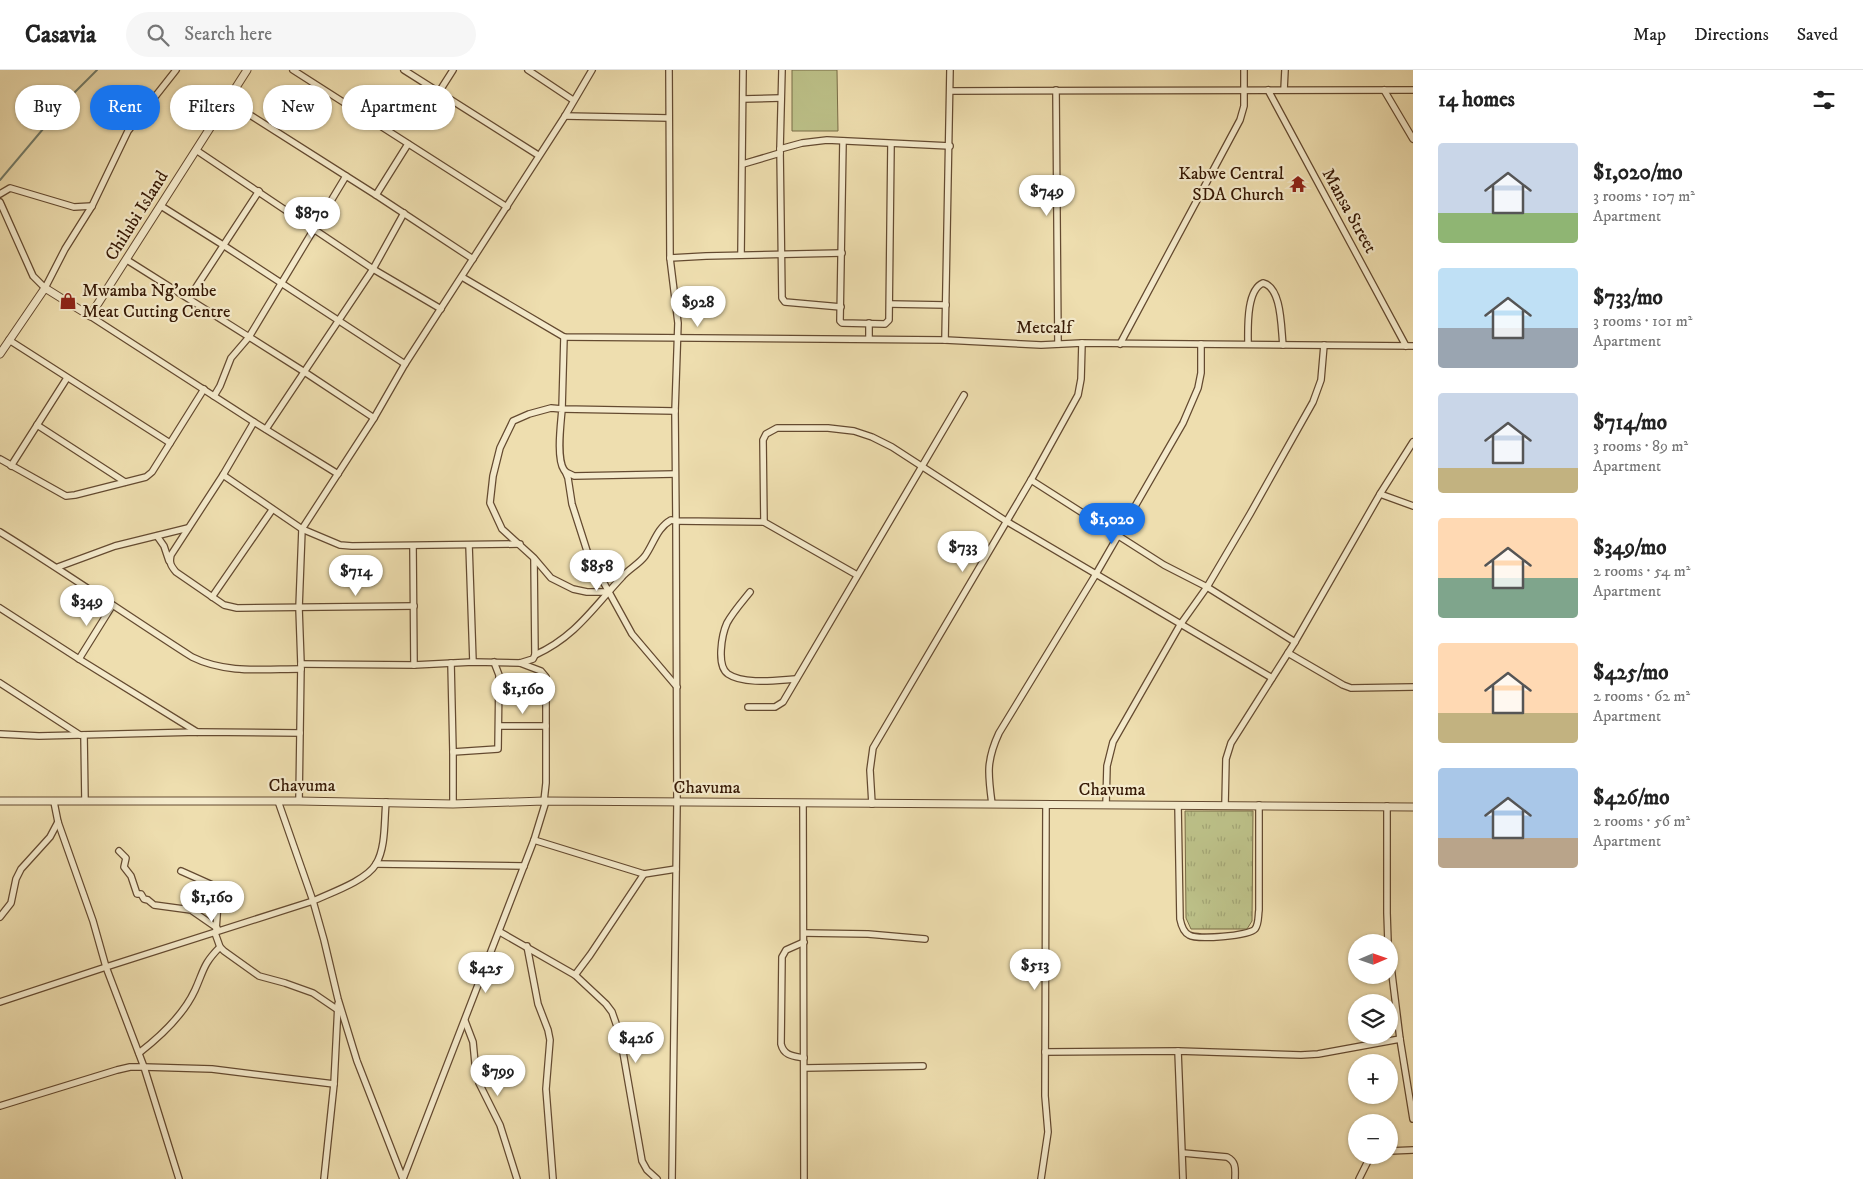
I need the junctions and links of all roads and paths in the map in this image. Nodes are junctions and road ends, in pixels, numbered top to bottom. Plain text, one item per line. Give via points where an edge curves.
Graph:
1 (176, 70) edge
2 (247, 70) edge
3 (292, 70) edge
4 (404, 70) edge
5 (453, 70) edge
6 (528, 70) edge
7 (592, 70) edge
8 (669, 70) edge
9 (743, 70) edge
10 (782, 70) edge
11 (950, 70) edge
12 (1244, 70) edge
13 (1285, 70) edge
14 (238, 85) edge
15 (428, 85) edge
16 (443, 85) edge
17 (1244, 89) junction
18 (1056, 90) junction
19 (1268, 90) junction
20 (1284, 90) junction
21 (1384, 90) junction
22 (1413, 90) edge
23 (950, 91) junction
24 (781, 98) junction
25 (743, 99) junction
26 (573, 100) junction
27 (455, 102) edge
28 (565, 116) junction
29 (253, 117) edge
30 (669, 118) junction
31 (209, 130) edge
32 (1413, 139) edge
33 (843, 140) junction
34 (408, 144) junction
35 (891, 144) junction
36 (950, 146) junction
37 (196, 150) junction
38 (780, 151) junction
39 (538, 155) junction
40 (742, 164) junction
41 (346, 176) junction
42 (259, 192) junction
43 (0, 194) edge
44 (376, 195) junction
45 (0, 202) edge
46 (92, 206) junction
47 (161, 206) junction
48 (507, 207) junction
49 (404, 214) junction
50 (7, 216) junction
51 (0, 220) edge
52 (314, 228) junction
53 (223, 245) junction
54 (842, 253) junction
55 (781, 254) junction
56 (741, 255) junction
57 (670, 258) junction
58 (473, 259) junction
59 (127, 260) junction
60 (373, 269) junction
61 (462, 277) junction
62 (281, 283) junction
63 (44, 288) junction
64 (189, 298) junction
65 (890, 304) junction
66 (946, 305) junction
67 (841, 307) junction
68 (441, 309) junction
69 (90, 316) junction
70 (339, 320) junction
71 (869, 323) junction
72 (249, 337) junction
73 (564, 337) junction
74 (676, 339) junction
75 (870, 339) junction
76 (8, 340) junction
77 (945, 340) junction
78 (1082, 343) junction
79 (1058, 344) junction
80 (1120, 344) junction
81 (1201, 344) junction
82 (1248, 344) junction
83 (1283, 345) junction
84 (1324, 345) junction
85 (1406, 346) junction
86 (1413, 346) edge
87 (0, 354) edge
88 (405, 364) junction
89 (303, 371) junction
90 (67, 378) junction
91 (204, 389) junction
92 (964, 394) dead end
93 (214, 396) junction
94 (562, 409) junction
95 (675, 411) junction
96 (374, 418) junction
97 (254, 422) junction
98 (37, 425) junction
99 (266, 429) junction
100 (170, 443) junction
101 (1413, 443) edge
102 (0, 460) edge
103 (11, 466) junction
104 (920, 466) junction
105 (565, 471) junction
106 (338, 474) junction
107 (675, 474) junction
108 (224, 475) junction
109 (1030, 480) junction
110 (125, 482) junction
111 (1380, 494) junction
112 (1413, 506) edge
113 (272, 510) junction
114 (676, 521) junction
115 (1006, 521) junction
116 (764, 522) junction
117 (188, 528) junction
118 (302, 529) junction
119 (0, 532) edge
120 (157, 536) junction
121 (1118, 537) junction
122 (520, 544) junction
123 (469, 545) junction
124 (413, 546) junction
125 (534, 558) junction
126 (170, 561) junction
127 (58, 567) junction
128 (1096, 574) junction
129 (856, 575) junction
130 (1207, 587) junction
131 (608, 592) junction
132 (750, 592) dead end
133 (212, 597) junction
134 (112, 606) junction
135 (414, 606) junction
136 (0, 608) edge
137 (299, 608) junction
138 (1180, 625) junction
139 (1295, 642) junction
140 (1288, 653) junction
141 (535, 655) junction
142 (79, 659) junction
143 (474, 662) junction
144 (494, 662) junction
145 (450, 663) junction
146 (520, 663) junction
147 (414, 665) junction
148 (301, 666) junction
149 (1272, 678) junction
150 (796, 679) junction
151 (0, 683) edge
152 (1413, 686) edge
153 (677, 687) junction
154 (748, 707) dead end
155 (500, 726) junction
156 (546, 726) junction
157 (198, 732) junction
158 (300, 733) junction
159 (0, 734) edge
160 (82, 735) junction
161 (453, 752) junction
162 (0, 801) edge
163 (85, 801) junction
164 (278, 801) junction
165 (299, 801) junction
166 (545, 801) junction
167 (54, 802) junction
168 (386, 802) junction
169 (677, 803) junction
170 (803, 803) junction
171 (453, 804) junction
172 (872, 804) junction
173 (992, 804) junction
174 (1046, 804) junction
175 (1106, 805) junction
176 (1178, 805) junction
177 (1225, 805) junction
178 (1259, 805) junction
179 (1387, 806) junction
180 (1413, 807) edge
181 (58, 822) junction
182 (534, 840) junction
183 (119, 851) dead end
184 (376, 864) junction
185 (524, 866) junction
186 (676, 869) junction
187 (181, 871) dead end
188 (644, 874) junction
189 (312, 901) junction
190 (0, 917) edge
191 (216, 931) junction
192 (500, 932) junction
193 (804, 933) junction
194 (1388, 934) edge
195 (925, 939) dead end
196 (804, 942) junction
197 (527, 946) junction
198 (220, 947) junction
199 (106, 967) junction
200 (575, 974) junction
201 (1393, 984) edge
202 (338, 999) junction
203 (0, 1002) edge
204 (338, 1010) junction
205 (465, 1020) junction
206 (1400, 1039) junction
207 (1178, 1051) junction
208 (1045, 1052) junction
209 (139, 1053) junction
210 (804, 1058) junction
211 (923, 1066) dead end
212 (143, 1067) junction
213 (804, 1068) junction
214 (334, 1084) junction
215 (0, 1106) edge
216 (1413, 1120) edge
217 (1413, 1150) edge
218 (1398, 1151) edge
219 (1182, 1153) junction
220 (1366, 1164) edge
221 (180, 1179) edge
222 (324, 1179) edge
223 (403, 1179) edge
224 (517, 1179) edge
225 (553, 1179) edge
226 (657, 1179) edge
227 (672, 1179) edge
228 (804, 1179) edge
229 (1041, 1179) edge
230 (1183, 1179) edge
231 (1235, 1179) edge
232 (1359, 1179) edge

1 - 46 street via 128,132
2 - 14 street, Chilubi Island
3 - 34 street
4 - 15 street
5 - 16 street
6 - 26 street
7 - 26 street
8 - 30 street
9 - 25 street
10 - 24 street
11 - 23 street
12 - 17 street
13 - 20 street
17 - 18 street
17 - 19 street
17 - 80 street via 1244,106 1234,135
18 - 23 street
18 - 79 street
19 - 20 street
19 - 85 street, Mansa Street
20 - 21 street
21 - 22 street
21 - 32 street
23 - 36 street
24 - 25 street
24 - 38 street
25 - 40 street
26 - 28 street
27 - 39 street
28 - 30 street
28 - 39 street
29 - 41 street
30 - 57 street
31 - 37 street, Chilubi Island
33 - 35 street
33 - 38 street via 814,141
33 - 54 street
34 - 44 street
34 - 48 street
35 - 36 street
35 - 65 street
36 - 66 street
37 - 42 street
37 - 47 street, Chilubi Island
38 - 40 street
38 - 55 street
39 - 48 street
40 - 56 street
41 - 44 street
41 - 52 street
42 - 52 street
42 - 53 street
43 - 46 street via 10,188 74,207
44 - 49 street
45 - 50 street
46 - 63 street
47 - 53 street
47 - 59 street, Chilubi Island
48 - 58 street
49 - 58 street
49 - 60 street
50 - 51 street
50 - 63 street via 33,276
52 - 60 street
52 - 62 street
53 - 62 street
53 - 64 street
54 - 55 street
54 - 67 street
55 - 56 street
55 - 67 street via 783,301
56 - 57 street
57 - 74 street via 678,323
58 - 61 street
59 - 64 street
59 - 69 street, Chilubi Island
60 - 68 street
60 - 70 street
61 - 68 street
61 - 73 street
62 - 70 street
62 - 72 street
63 - 69 street
63 - 76 street
64 - 72 street
65 - 66 street
65 - 71 street via 888,323
66 - 77 street
67 - 71 street via 842,323
68 - 88 street
69 - 91 street
70 - 88 street
70 - 89 street
71 - 75 street
72 - 89 street
72 - 93 street via 230,358
73 - 74 street, Metcalf
73 - 94 street
74 - 75 street, Metcalf
74 - 95 street
75 - 77 street, Metcalf
76 - 87 street
76 - 90 street
77 - 79 street, Metcalf
78 - 79 street, Metcalf
78 - 80 street, Metcalf
78 - 109 street via 1078,395
80 - 81 street, Metcalf
81 - 82 street, Metcalf
81 - 121 street via 1201,373 1194,401
82 - 83 street, Metcalf
82 - 83 street via 1250,309 1256,289 1263,284 1272,288 1276,296
83 - 84 street, Metcalf
84 - 85 street, Metcalf
84 - 130 street via 1321,380 1313,402
85 - 86 street, Metcalf
88 - 96 street
89 - 96 street
89 - 99 street
90 - 98 street
90 - 100 street
91 - 93 street
91 - 100 street
92 - 104 street
93 - 97 street
94 - 95 street
94 - 105 street via 560,454
94 - 122 street via 551,408 513,421 500,448 490,503 502,529
95 - 107 street
96 - 106 street
97 - 99 street
97 - 108 street
98 - 103 street
98 - 110 street
99 - 106 street
100 - 110 street via 152,472
101 - 111 street
102 - 103 street
103 - 110 street via 66,496
104 - 115 street
104 - 116 street via 892,447 854,431 777,428 766,434 763,440
104 - 129 street
105 - 107 street via 574,476
105 - 131 street via 588,554
106 - 118 street
107 - 114 street
108 - 113 street
108 - 117 street
109 - 115 street
109 - 121 street
111 - 112 street
111 - 139 street
113 - 118 street
113 - 133 street
114 - 116 street
114 - 131 street via 662,525 644,557
114 - 153 street
115 - 128 street
115 - 172 street via 873,748 870,770
116 - 129 street
117 - 120 street
117 - 126 street
118 - 124 street via 340,544
118 - 137 street
119 - 127 street
120 - 126 street
120 - 127 street via 115,546
121 - 128 street
121 - 130 street
122 - 123 street
122 - 125 street
123 - 124 street
123 - 143 street
124 - 135 street
125 - 131 street via 551,578 573,589
125 - 141 street
126 - 133 street via 176,572
127 - 134 street
128 - 138 street
128 - 173 street via 999,733 988,764
129 - 150 street
130 - 138 street
130 - 139 street
131 - 141 street via 574,630 553,647
131 - 153 street via 632,634
132 - 150 street via 724,631 721,657 724,670 749,680
133 - 137 street via 237,608
134 - 142 street
134 - 148 street via 204,663 236,669
135 - 137 street
135 - 147 street
136 - 142 street
137 - 148 street
138 - 149 street
138 - 175 street via 1113,742 1107,766
139 - 140 street
140 - 149 street
140 - 152 street via 1352,688
141 - 146 street via 533,659
142 - 157 street
143 - 144 street
143 - 145 street
144 - 146 street
144 - 155 street via 499,675
145 - 147 street
145 - 161 street
146 - 156 street via 541,671 546,677
147 - 148 street
148 - 158 street
149 - 177 street via 1232,743 1226,759
150 - 154 street via 780,705
151 - 160 street
153 - 169 street
155 - 156 street
155 - 161 street via 498,749
156 - 166 street
157 - 158 street
157 - 160 street
158 - 165 street
159 - 160 street
160 - 163 street
161 - 171 street
162 - 167 street, Chavuma
163 - 164 street, Chavuma
163 - 167 street, Chavuma
164 - 165 street, Chavuma
164 - 189 street
165 - 168 street, Chavuma
166 - 169 street, Chavuma
166 - 171 street, Chavuma
166 - 182 street
167 - 181 street
168 - 171 street, Chavuma
168 - 184 street via 383,840
169 - 170 street, Chavuma
169 - 186 street
170 - 172 street, Chavuma
170 - 193 street
172 - 173 street, Chavuma
173 - 174 street, Chavuma
174 - 175 street, Chavuma
174 - 208 street
175 - 176 street, Chavuma
176 - 177 street, Chavuma
176 - 178 street via 1180,919 1188,935 1197,938 1243,934 1254,930 1257,924
177 - 178 street, Chavuma
178 - 179 street, Chavuma
179 - 180 street, Chavuma
179 - 194 street
181 - 190 street via 50,837 21,869 10,903
181 - 199 street
182 - 185 street
182 - 188 street
183 - 191 street via 126,858 124,867 137,894 154,905 191,910
184 - 185 street
184 - 189 street via 361,878
185 - 192 street
186 - 188 street
186 - 227 street
187 - 191 street via 219,888
188 - 200 street
189 - 191 street
189 - 202 street
191 - 198 street
191 - 199 street
192 - 197 street
192 - 205 street
193 - 195 street
193 - 196 street
196 - 210 street
196 - 210 street via 786,950 782,957 781,1044 789,1055
197 - 200 street
197 - 225 street via 538,1004 550,1040 546,1088
198 - 204 street via 259,976 313,993
198 - 209 street via 204,965 195,990 175,1020
199 - 203 street
199 - 209 street
200 - 226 street via 606,1004 616,1022 642,1161
201 - 206 street
202 - 204 street
202 - 223 street via 357,1061
204 - 214 street
205 - 223 street
205 - 224 street via 473,1042 476,1074 500,1125
206 - 207 street via 1318,1054
206 - 216 street
207 - 208 street
207 - 219 street
208 - 229 street via 1048,1132
209 - 212 street
210 - 213 street
211 - 213 street
212 - 214 street via 212,1069
212 - 215 street via 117,1070
212 - 221 street
213 - 228 street
214 - 222 street
217 - 218 street
219 - 230 street
219 - 231 street via 1232,1159
220 - 232 street

